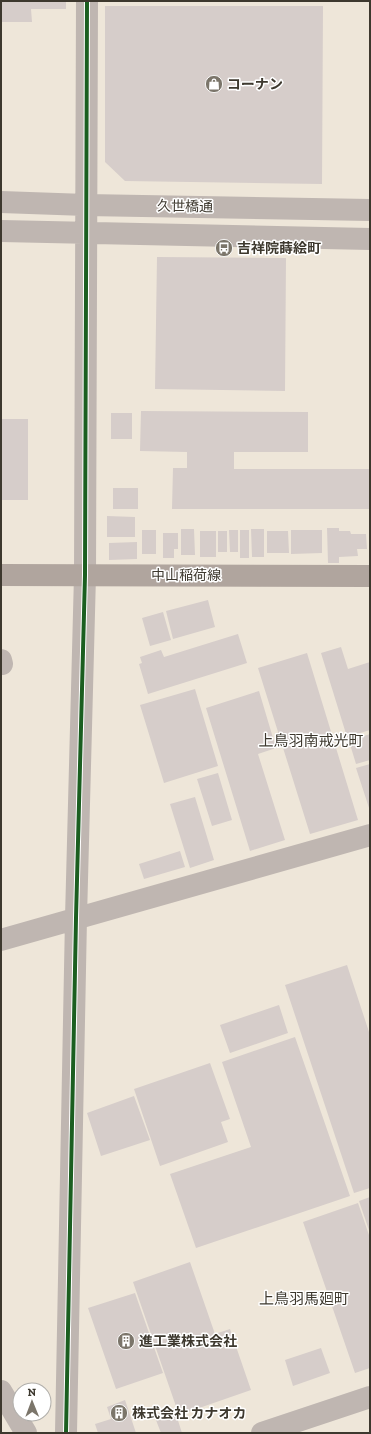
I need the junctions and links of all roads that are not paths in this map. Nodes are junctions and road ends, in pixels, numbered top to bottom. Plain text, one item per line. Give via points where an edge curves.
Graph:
1 (87, 1) edge
2 (1, 202) edge
3 (86, 205) junction
4 (370, 210) edge
5 (1, 231) edge
6 (87, 233) junction
7 (370, 239) edge
8 (1, 575) edge
9 (85, 575) junction
10 (370, 576) edge
11 (370, 835) edge
12 (76, 918) junction
13 (1, 940) edge
14 (1, 1391) edge
15 (370, 1397) edge
16 (312, 1425) edge
17 (26, 1433) edge
18 (66, 1433) edge
19 (262, 1433) edge

1 - 3 street
2 - 3 street, 久世橋通
3 - 4 street, 久世橋通
3 - 6 street
5 - 6 street, 久世橋通
6 - 7 street, 久世橋通
6 - 9 street
8 - 9 main road, 中山稲荷線
9 - 10 main road, 中山稲荷線
9 - 12 street
11 - 12 street
12 - 13 street
12 - 18 street
14 - 17 street
15 - 16 street
16 - 19 street

